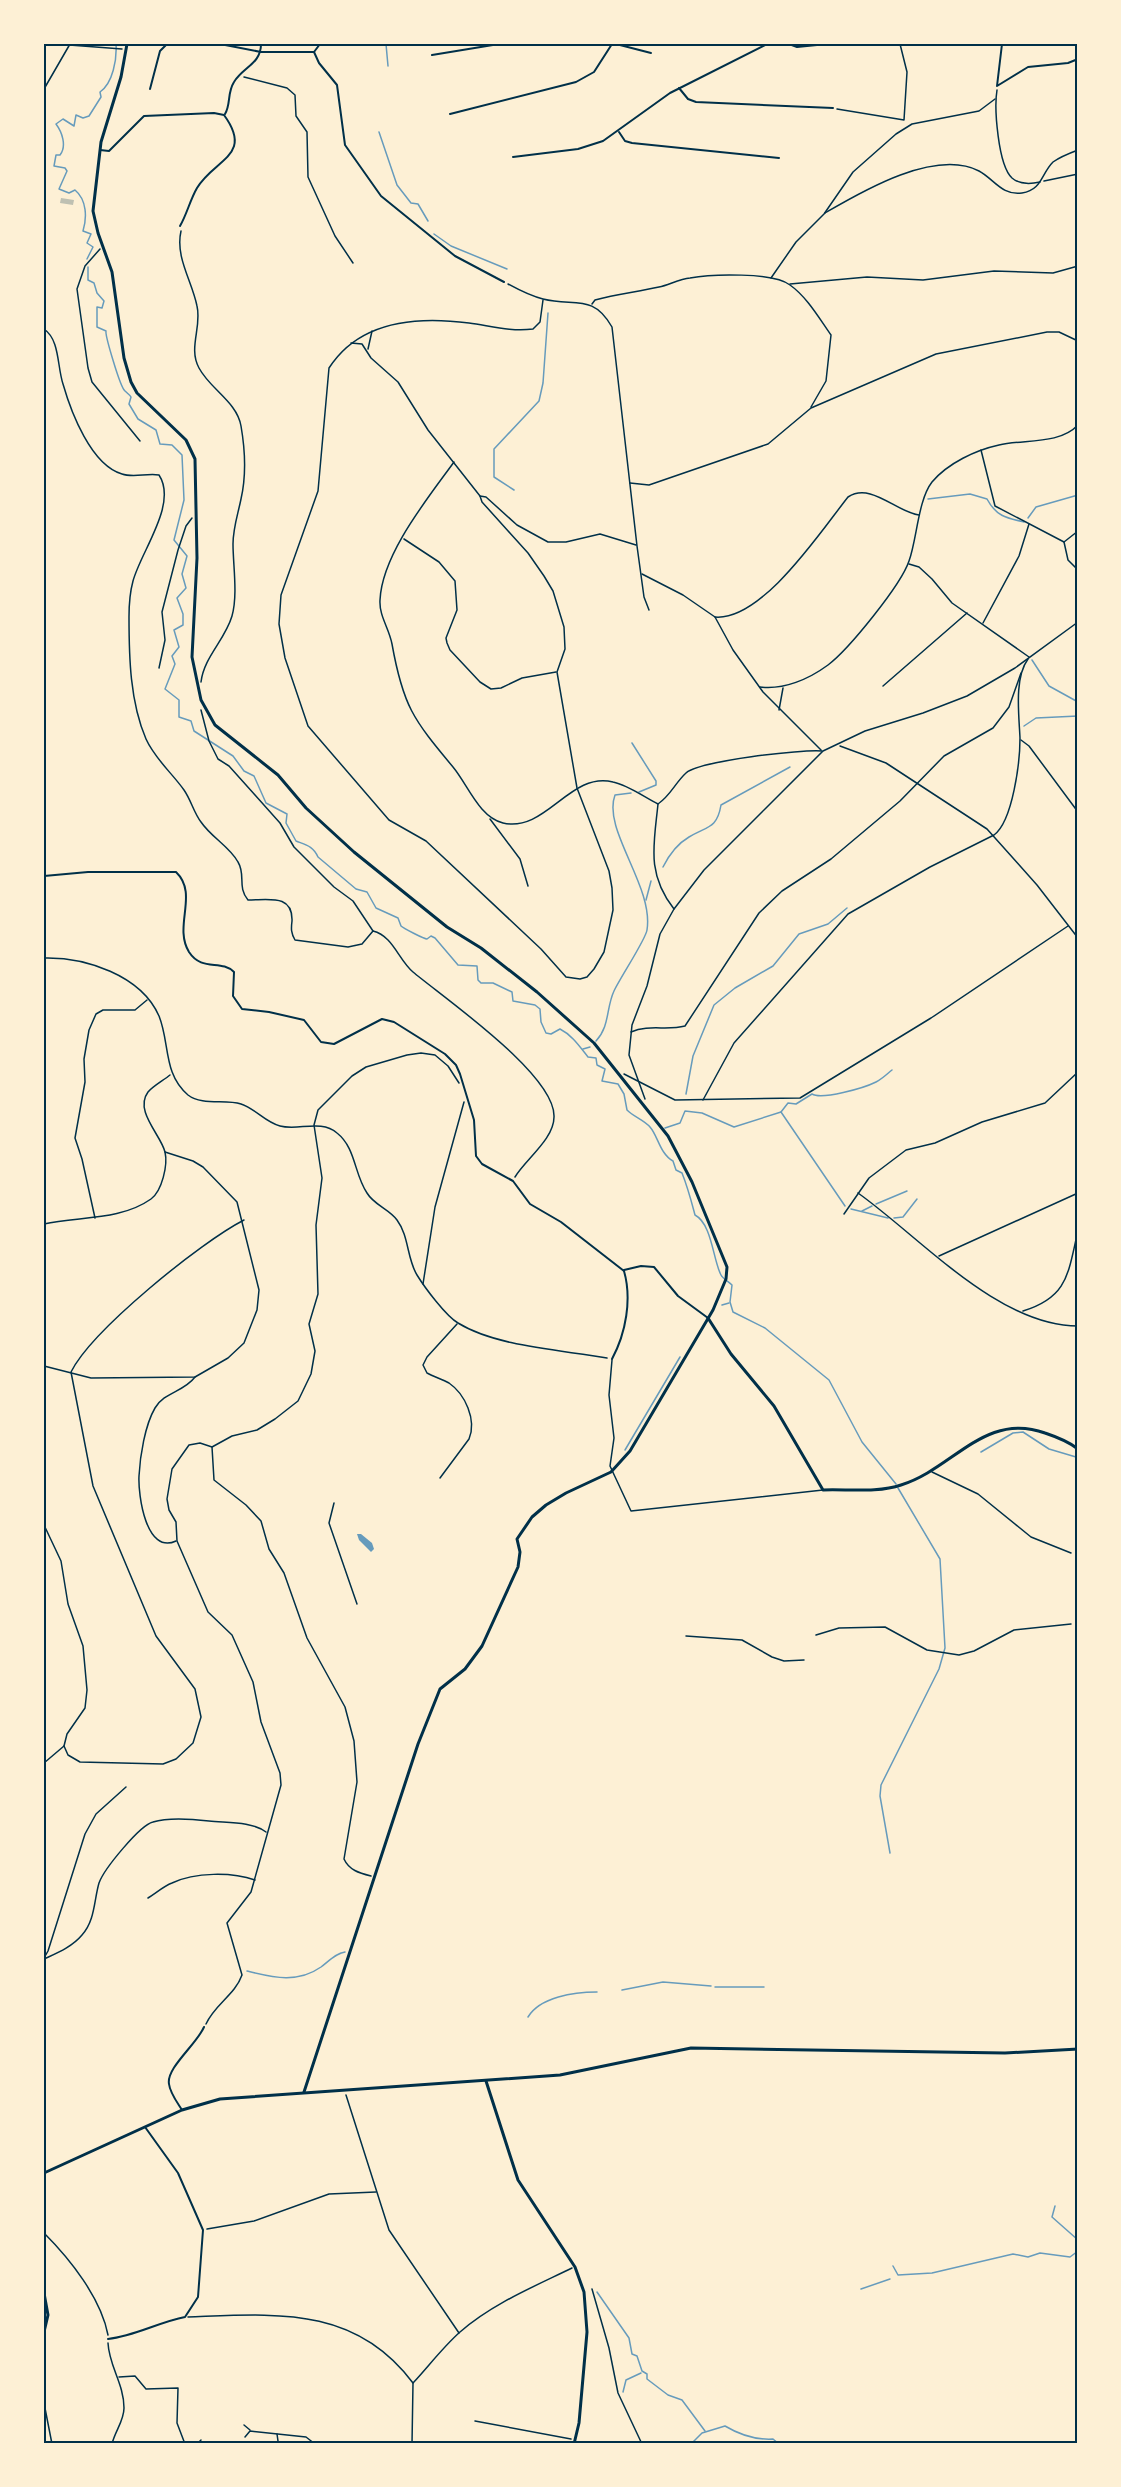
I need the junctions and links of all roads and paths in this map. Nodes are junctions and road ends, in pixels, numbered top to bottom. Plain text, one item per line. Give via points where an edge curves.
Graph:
1 (56, 44) edge
2 (127, 44) edge
3 (167, 44) edge
4 (220, 44) edge
5 (261, 44) edge
6 (320, 44) edge
7 (499, 44) edge
8 (614, 44) edge
9 (767, 44) edge
10 (789, 44) edge
11 (827, 44) edge
12 (900, 44) edge
13 (1002, 44) edge
14 (70, 45) edge
15 (119, 49) dead end
16 (261, 51) junction
17 (314, 52) junction
18 (651, 53) dead end
19 (432, 55) dead end
20 (1077, 59) edge
21 (239, 75) junction
22 (997, 86) junction
23 (679, 88) junction
24 (44, 89) edge
25 (150, 89) dead end
26 (995, 99) junction
27 (833, 108) joint
28 (450, 114) dead end
29 (224, 115) junction
30 (619, 132) junction
31 (100, 150) junction
32 (1077, 150) edge
33 (513, 157) dead end
34 (779, 158) dead end
35 (1077, 174) edge
36 (1042, 181) junction
37 (824, 214) junction
38 (180, 226) dead end
39 (181, 231) dead end
40 (103, 246) junction
41 (353, 263) dead end
42 (1077, 266) edge
43 (771, 278) junction
44 (504, 282) joint
45 (789, 284) junction
46 (543, 300) junction
47 (592, 304) junction
48 (44, 329) edge
49 (372, 330) junction
50 (1077, 341) edge
51 (349, 343) junction
52 (368, 350) junction
53 (811, 408) junction
54 (1077, 425) edge
55 (140, 441) dead end
56 (981, 450) junction
57 (454, 462) junction
58 (630, 483) junction
59 (480, 496) junction
60 (920, 516) junction
61 (196, 518) junction
62 (1030, 523) junction
63 (1077, 531) edge
64 (404, 538) junction
65 (1064, 542) junction
66 (637, 546) junction
67 (908, 564) junction
68 (1077, 570) edge
69 (641, 574) junction
70 (649, 610) dead end
71 (968, 613) junction
72 (715, 617) junction
73 (1077, 622) edge
74 (983, 624) junction
75 (1029, 658) junction
76 (159, 668) dead end
77 (1023, 668) junction
78 (557, 672) junction
79 (201, 683) dead end
80 (883, 686) dead end
81 (760, 687) junction
82 (783, 687) junction
83 (201, 700) junction
84 (778, 710) junction
85 (1020, 740) junction
86 (839, 745) junction
87 (823, 751) junction
88 (918, 785) junction
89 (577, 788) junction
90 (658, 804) junction
91 (1077, 805) edge
92 (1074, 807) junction
93 (1077, 812) edge
94 (489, 818) junction
95 (994, 835) junction
96 (44, 876) edge
97 (528, 886) dead end
98 (674, 909) junction
99 (1068, 926) junction
100 (373, 931) junction
101 (1077, 938) edge
102 (44, 958) edge
103 (147, 999) junction
104 (630, 1033) junction
105 (617, 1072) junction
106 (1077, 1072) edge
107 (171, 1075) junction
108 (639, 1083) junction
109 (464, 1089) junction
110 (465, 1095) junction
111 (703, 1100) junction
112 (645, 1106) junction
113 (314, 1125) junction
114 (165, 1152) junction
115 (513, 1181) junction
116 (858, 1193) junction
117 (1077, 1193) edge
118 (844, 1214) dead end
119 (95, 1218) junction
120 (244, 1220) junction
121 (44, 1224) edge
122 (1077, 1231) edge
123 (938, 1256) junction
124 (624, 1270) junction
125 (423, 1284) junction
126 (1022, 1312) junction
127 (708, 1318) junction
128 (458, 1323) junction
129 (1077, 1326) edge
130 (612, 1359) junction
131 (44, 1366) edge
132 (71, 1371) junction
133 (195, 1377) junction
134 (212, 1447) junction
135 (1077, 1449) edge
136 (928, 1471) junction
137 (611, 1472) junction
138 (440, 1478) dead end
139 (823, 1490) junction
140 (334, 1503) dead end
141 (44, 1525) edge
142 (177, 1541) junction
143 (1071, 1553) dead end
144 (357, 1604) dead end
145 (1071, 1624) dead end
146 (816, 1635) dead end
147 (686, 1636) dead end
148 (804, 1660) dead end
149 (64, 1746) junction
150 (44, 1763) edge
151 (126, 1787) dead end
152 (267, 1833) junction
153 (374, 1877) junction
154 (256, 1880) junction
155 (148, 1898) dead end
156 (44, 1958) edge
157 (204, 2027) joint
158 (1077, 2049) edge
159 (486, 2080) junction
160 (345, 2090) junction
161 (304, 2092) junction
162 (182, 2110) junction
163 (145, 2127) junction
164 (44, 2171) edge
165 (376, 2192) junction
166 (203, 2230) junction
167 (44, 2233) edge
168 (575, 2267) junction
169 (592, 2289) dead end
170 (44, 2294) edge
171 (185, 2318) junction
172 (44, 2332) edge
173 (459, 2333) junction
174 (108, 2339) junction
175 (118, 2377) junction
176 (413, 2383) junction
177 (44, 2403) edge
178 (475, 2421) dead end
179 (244, 2424) dead end
180 (250, 2431) junction
181 (277, 2433) junction
182 (245, 2438) dead end
183 (201, 2440) dead end
184 (278, 2440) dead end
185 (574, 2442) edge
186 (52, 2444) edge
187 (112, 2444) edge
188 (185, 2444) edge
189 (197, 2444) edge
190 (315, 2444) edge
191 (411, 2444) edge
192 (642, 2444) edge

1 - 14 path
2 - 31 street
3 - 25 street via 160,51
4 - 16 street
5 - 16 street
6 - 17 street
7 - 19 street
8 - 18 street
8 - 28 street via 594,72 576,82
9 - 23 street
10 - 11 street
12 - 27 path via 907,72 904,120
13 - 22 street
14 - 15 path
14 - 24 path
16 - 17 street
16 - 21 street
17 - 44 street via 337,85 345,145 381,196 455,256
20 - 22 street via 1028,68
21 - 29 street via 232,85 229,108
21 - 41 path via 292,91 297,116 308,132 308,177 335,236
22 - 26 path
23 - 27 street via 696,102
23 - 30 street
26 - 36 path via 995,123 1011,178 1030,184
26 - 37 path via 968,114 912,124 896,134 854,172
29 - 31 street via 144,116 109,151
29 - 38 street via 235,141 234,151 198,187
30 - 33 street via 578,148
30 - 34 street via 632,143
31 - 40 street via 93,211
32 - 36 path via 1053,163
35 - 36 path
36 - 37 path via 1029,191 1013,193 968,166 932,166 874,184
37 - 43 path via 796,242
39 - 79 path via 181,257 197,306 199,326 194,357 200,370 237,413 244,459 242,498 234,532 232,617 205,664
40 - 55 path via 84,266 76,289 88,368 92,382
40 - 61 street via 112,272 131,382 193,450
42 - 45 path via 1053,273 994,271 923,280 867,277
43 - 45 path
43 - 47 path via 687,278
44 - 46 path
45 - 53 path via 831,335 826,381
46 - 47 path
46 - 49 path via 540,322 533,329 444,321
47 - 58 path via 612,327
48 - 100 path via 54,338 63,384 92,449 112,470 124,475 159,475 164,483 164,508 132,582 129,616 133,692 146,739 184,790 199,820 237,860 243,894 249,900 288,903 295,940 348,947 362,944
49 - 51 path
49 - 52 path
50 - 53 path via 1059,332 1047,332 936,354
51 - 52 path via 362,344
51 - 89 path via 329,368 318,491 281,595 279,624 285,658 308,726 389,820 426,841 572,980 587,977 601,958 612,910 609,871
52 - 57 path via 371,358 398,382
53 - 58 path via 768,444 649,485
54 - 56 path via 1058,437
56 - 60 path via 958,461 932,483
56 - 62 path via 995,506
57 - 59 path
57 - 64 path
58 - 66 path
59 - 66 path via 517,525 548,542 600,534
59 - 78 path via 528,553 553,591 565,636
60 - 67 path
60 - 72 path via 868,493 855,492 759,602 734,616
61 - 76 path via 186,526 162,612 165,640
61 - 83 street via 192,657
62 - 65 path
62 - 74 path via 1019,556
63 - 65 path
64 - 78 path via 440,561 455,581 457,610 447,643 480,682 491,689 501,688 522,678
64 - 94 path via 394,553 380,599 401,686 416,722
65 - 68 path via 1068,560
66 - 69 path
67 - 71 path via 919,567 952,603
67 - 82 path via 875,612 830,663
69 - 70 path
69 - 72 path
71 - 74 path
71 - 80 path
72 - 81 path
73 - 75 path
74 - 75 path
75 - 77 path
75 - 86 path via 968,696 865,731
77 - 85 path via 1018,713
77 - 88 path via 1009,707 993,728 944,756
78 - 89 path
81 - 82 path
81 - 84 path
82 - 84 path
83 - 100 path via 209,741 218,759 229,766 280,823 294,847 353,901
83 - 105 street via 215,725 278,775 306,808 354,852 555,1007 594,1043
84 - 87 path
85 - 92 path via 1029,746
85 - 95 path via 1009,812
86 - 87 path
86 - 88 path via 886,764
87 - 90 path via 725,761 696,768 686,773 668,798
87 - 98 path via 704,870
88 - 95 path
88 - 104 path via 831,859 792,882 759,913 685,1026 650,1027
89 - 90 path via 602,780 615,782
89 - 94 path via 528,821 513,824
90 - 98 path via 653,832 654,864 659,883
91 - 92 path
92 - 93 path
94 - 97 path via 520,859
95 - 99 path
95 - 111 path via 848,914 734,1043
96 - 109 street via 176,872 186,888 184,938 189,951 198,962 234,972 232,996 242,1009 304,1020 321,1042 334,1044 382,1019 394,1022 445,1054 456,1065
98 - 104 path via 656,946
99 - 101 path
99 - 111 path via 1012,967 800,1098
100 - 115 path via 388,937 412,971 486,1028 546,1090 555,1118 551,1130
102 - 103 path via 81,961 104,969 130,982
103 - 107 path via 159,1016
103 - 119 path via 135,1010 103,1010 96,1014 89,1030 75,1138
104 - 108 path via 628,1055
105 - 108 path
105 - 112 street
106 - 116 path via 1045,1103 906,1150 869,1178
107 - 113 path via 196,1100 240,1104 283,1127
107 - 114 path via 148,1092 144,1106
108 - 111 path via 675,1100
108 - 112 path
109 - 110 street
109 - 113 path via 435,1055 407,1055 366,1067 352,1076 318,1110
110 - 115 street via 474,1120 476,1156 488,1170
110 - 125 path via 435,1207
112 - 127 street via 668,1136 692,1182 727,1267 722,1290
113 - 125 path via 335,1131 347,1143 366,1193 396,1218 404,1232 416,1274
113 - 134 path via 322,1178 316,1225 318,1294 309,1324 315,1351 311,1374 298,1401 275,1419 257,1431 232,1436
114 - 119 path via 160,1186 152,1199
114 - 120 path via 203,1167 237,1202
115 - 124 street via 530,1204 561,1222
116 - 118 path
116 - 123 path
117 - 123 path
119 - 121 path
120 - 132 path via 224,1230 139,1300 90,1343
120 - 133 path via 259,1290 257,1310 244,1343 228,1358
122 - 126 path via 1069,1270 1059,1292
123 - 126 path via 971,1285
124 - 127 street via 654,1267 678,1296
124 - 130 street via 628,1289 626,1314
125 - 128 path
126 - 129 path via 1051,1323
127 - 137 street via 630,1451
127 - 139 street via 731,1354 774,1406
128 - 130 path via 530,1347
128 - 138 path via 423,1365 427,1373 447,1382 462,1396 472,1426 462,1450
130 - 137 lane
131 - 132 path
132 - 133 path via 91,1378
132 - 149 path via 93,1486 156,1636 195,1689 201,1717 193,1743 176,1759 163,1764 80,1762 68,1755
133 - 142 path via 188,1387 165,1396 156,1405 140,1463 140,1488 149,1531 163,1543
134 - 142 path via 189,1445 172,1469 166,1498 176,1522
134 - 153 path via 214,1480 261,1521 307,1638 345,1707 354,1741 357,1782 344,1858 347,1866
135 - 136 street via 1023,1426 990,1433
136 - 139 street via 892,1487
136 - 143 lane via 978,1494 1031,1537
137 - 139 lane via 631,1511
137 - 153 street via 561,1495 523,1528 517,1539 518,1567 482,1646 465,1670 437,1695
140 - 144 path via 329,1523
141 - 149 path via 61,1561 68,1604 84,1649 87,1679 85,1708 67,1734
142 - 152 path via 208,1612 232,1635 253,1682 261,1722 280,1773 281,1785
145 - 146 path via 1014,1630 959,1655 927,1650 885,1627 839,1628
147 - 148 path via 742,1640 778,1659
149 - 150 path
151 - 156 path via 96,1814 85,1834
152 - 154 path
152 - 156 path via 250,1825 202,1820 147,1824 106,1870 83,1935 72,1945
153 - 161 street
154 - 155 path via 232,1874 182,1879
154 - 157 path via 247,1899 227,1923 242,1975
157 - 162 street via 196,2044 168,2077
158 - 159 street via 1005,2052 692,2048 560,2075
159 - 160 street
159 - 168 street via 518,2180
160 - 161 street
160 - 165 path
161 - 162 street via 220,2099
162 - 163 street
163 - 164 street
163 - 166 street via 178,2173
165 - 166 path via 329,2194 254,2221
165 - 173 path via 398,2244
166 - 171 street via 198,2297
167 - 174 path via 92,2296
168 - 173 path via 512,2297
168 - 185 street via 588,2311
169 - 192 path via 618,2393
170 - 172 street via 48,2315
171 - 174 street via 166,2320
171 - 176 path via 264,2315 337,2324 373,2342
173 - 176 path
174 - 175 path via 110,2361
175 - 187 path via 124,2408
175 - 188 path via 135,2376 146,2389 178,2388 177,2423
176 - 191 path
177 - 186 path
178 - 185 path
179 - 180 path
180 - 181 path
180 - 182 path
181 - 184 path
181 - 190 path via 306,2437
183 - 189 path

